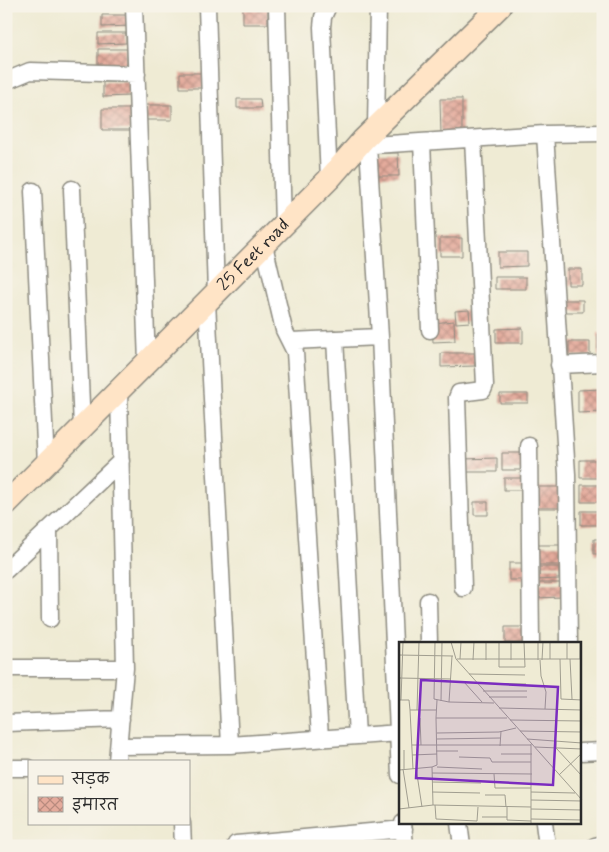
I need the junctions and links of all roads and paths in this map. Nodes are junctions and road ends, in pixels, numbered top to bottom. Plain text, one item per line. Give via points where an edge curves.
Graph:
1 (134, 6) edge
2 (207, 6) edge
3 (277, 6) edge
4 (328, 6) edge
5 (378, 6) edge
6 (500, 6) edge
7 (137, 74) junction
8 (6, 80) edge
9 (603, 133) edge
10 (545, 134) junction
11 (368, 140) junction
12 (474, 140) junction
13 (422, 142) junction
14 (329, 179) junction
15 (72, 189) dead end
16 (33, 190) dead end
17 (283, 226) junction
18 (264, 245) junction
19 (212, 298) junction
20 (430, 330) dead end
21 (380, 337) junction
22 (336, 339) junction
23 (291, 341) junction
24 (147, 363) junction
25 (603, 363) edge
26 (559, 365) junction
27 (119, 391) junction
28 (82, 428) junction
29 (529, 446) dead end
30 (121, 461) junction
31 (46, 464) junction
32 (6, 504) edge
33 (49, 528) junction
34 (6, 570) edge
35 (463, 588) dead end
36 (428, 601) dead end
37 (50, 619) dead end
38 (429, 642) edge
39 (532, 642) edge
40 (569, 642) edge
41 (6, 668) edge
42 (125, 668) junction
43 (121, 719) junction
44 (6, 722) edge
45 (399, 733) edge
46 (357, 736) junction
47 (320, 737) junction
48 (230, 745) junction
49 (603, 751) edge
50 (582, 752) edge
51 (118, 753) edge
52 (181, 753) edge
53 (6, 768) edge
54 (28, 768) edge
55 (182, 824) edge
56 (459, 824) edge
57 (544, 824) edge
58 (403, 826) edge
59 (236, 844) dead end
60 (603, 844) edge
61 (183, 846) edge
62 (405, 846) edge
63 (462, 846) edge
64 (547, 846) edge
65 (595, 846) edge

1 - 7 street
2 - 19 street
3 - 17 street
4 - 14 street via 322,28
5 - 11 street
6 - 11 street, 25 Feet road
7 - 8 street via 30,71
7 - 24 street
9 - 10 street
10 - 12 street
10 - 26 street
11 - 13 street
11 - 14 street, 25 Feet road
11 - 21 street
12 - 13 street
12 - 35 street via 485,385 483,390 462,392 457,398
13 - 20 street
14 - 17 street, 25 Feet road
15 - 28 street
16 - 31 street
17 - 18 street, 25 Feet road
18 - 19 street, 25 Feet road
18 - 23 street via 284,330
19 - 24 street, 25 Feet road
19 - 48 street
21 - 22 street
21 - 45 street
22 - 23 street
22 - 46 street
23 - 47 street via 295,352
24 - 27 street, 25 Feet road
25 - 26 street
26 - 40 street via 567,474
27 - 28 street, 25 Feet road
27 - 30 street
28 - 31 street, 25 Feet road
29 - 39 street
30 - 33 street
30 - 42 street
31 - 32 street, 25 Feet road
33 - 34 street
33 - 37 street
36 - 38 street
41 - 42 street
42 - 43 street
43 - 44 street
43 - 51 street
45 - 46 street
46 - 47 street
47 - 48 street
48 - 52 street
49 - 50 street
51 - 52 street
53 - 54 street
55 - 61 street
56 - 63 street
57 - 64 street
58 - 59 street
58 - 62 street
60 - 65 street

